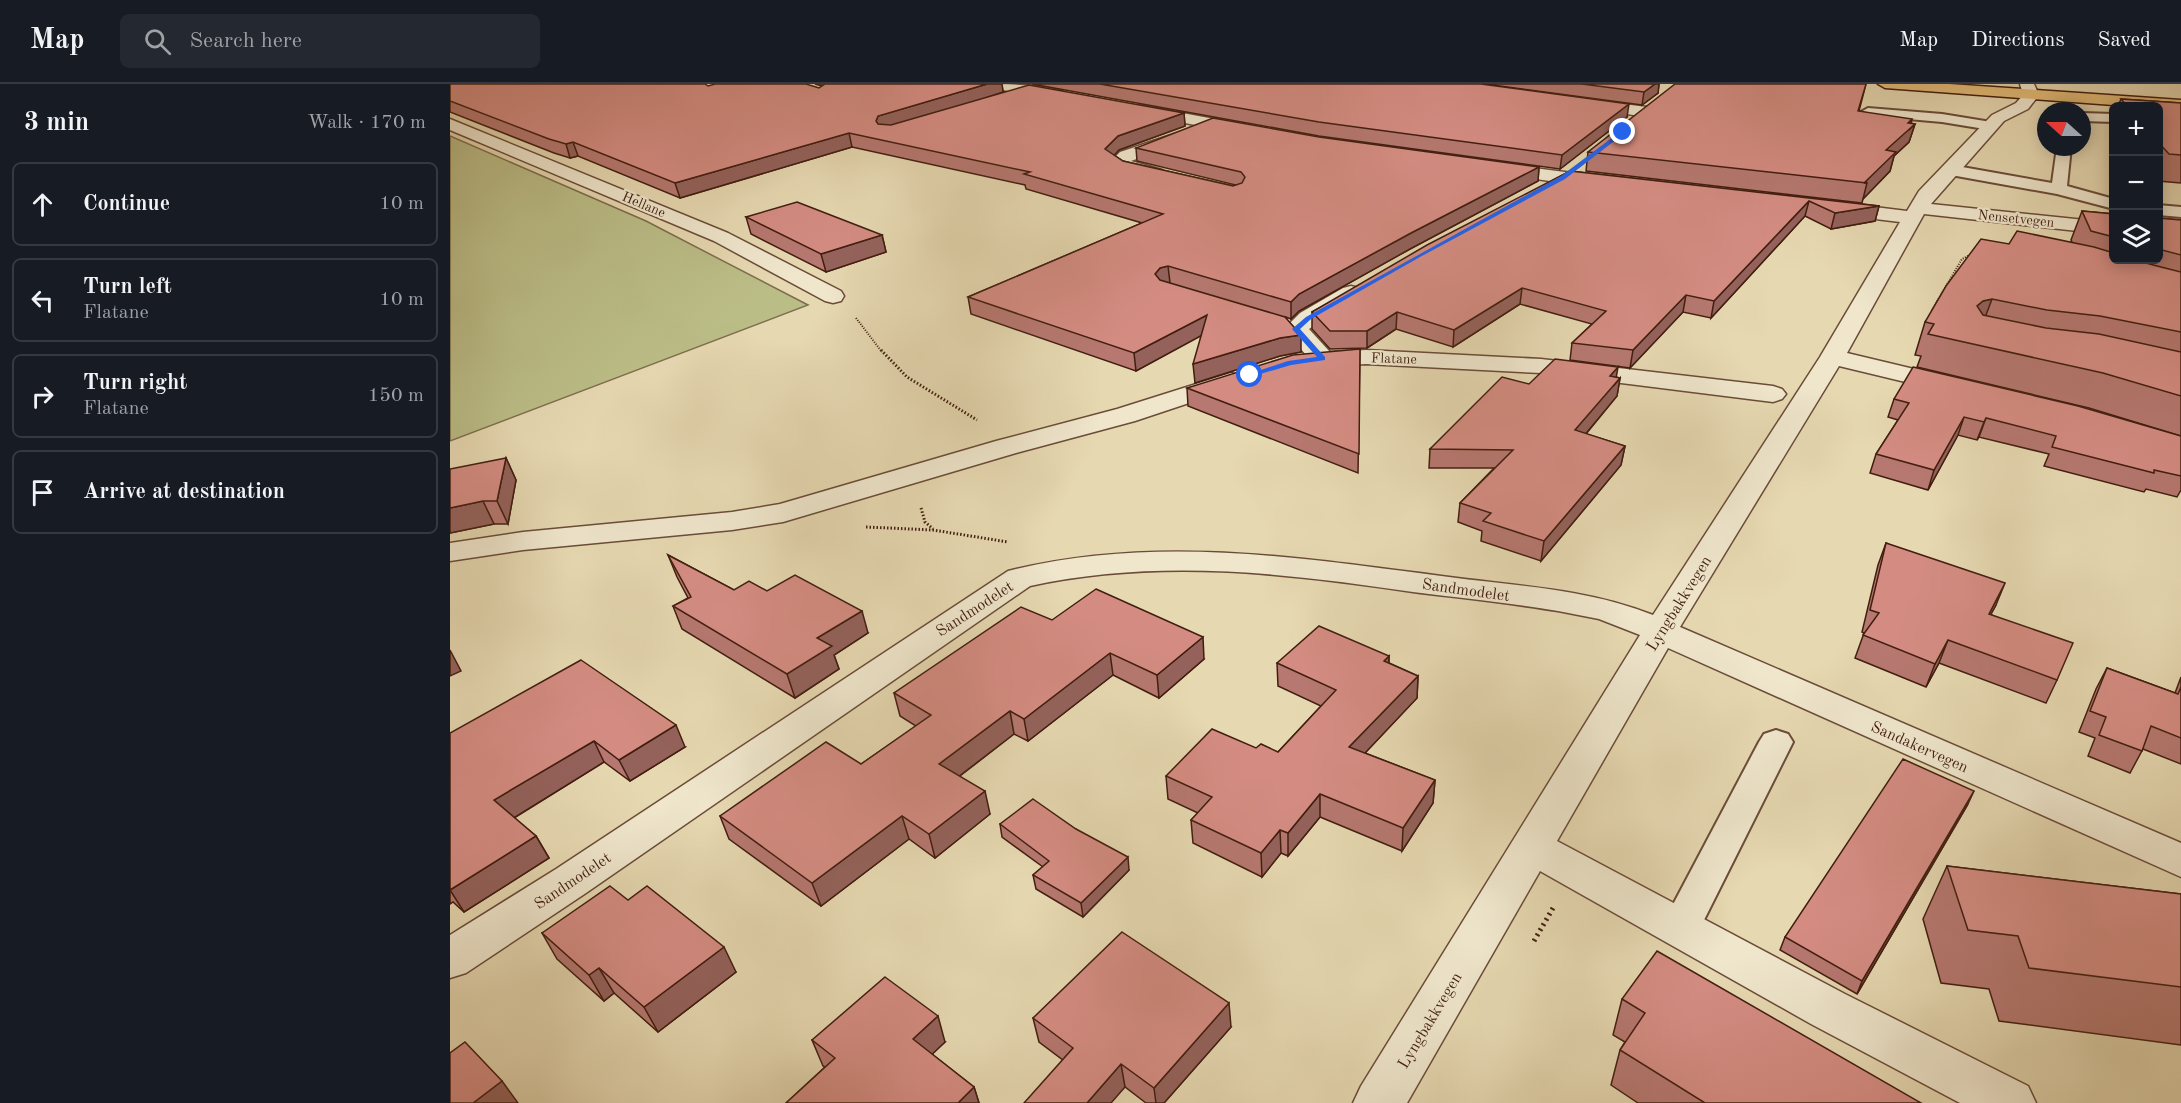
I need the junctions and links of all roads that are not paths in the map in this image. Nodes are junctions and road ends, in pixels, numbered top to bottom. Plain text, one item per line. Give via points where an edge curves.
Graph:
1 (1052, 84) edge
2 (1885, 84) edge
3 (2029, 89) edge
4 (1032, 90) junction
5 (996, 92) edge
6 (1665, 98) edge
7 (1991, 98) edge
8 (2181, 98) edge
9 (1077, 99) edge
10 (1564, 101) edge
11 (2181, 105) edge
12 (1122, 107) edge
13 (1647, 112) junction
14 (1868, 112) edge
15 (2091, 117) edge
16 (2109, 118) edge
17 (450, 124) edge
18 (1212, 124) junction
19 (1258, 132) edge
20 (1623, 132) edge
21 (2063, 156) edge
22 (1589, 158) dead end
23 (1474, 166) edge
24 (1951, 170) junction
25 (1563, 178) junction
26 (1177, 179) edge
27 (1626, 185) edge
28 (2059, 189) junction
29 (1535, 193) edge
30 (2109, 203) edge
31 (1812, 206) edge
32 (2163, 210) edge
33 (2181, 212) edge
34 (1915, 213) junction
35 (2109, 229) edge
36 (1366, 284) edge
37 (833, 296) road end
38 (1275, 323) edge
39 (1296, 329) junction
40 (1832, 357) junction
41 (1323, 359) junction
42 (1290, 363) edge
43 (1260, 372) edge
44 (1974, 390) edge
45 (1773, 394) dead end
46 (450, 552) edge
47 (1660, 631) junction
48 (1776, 742) dead end
49 (1533, 847) junction
50 (2181, 861) edge
51 (1681, 927) junction
52 (450, 959) edge
53 (1379, 1103) edge
54 (2010, 1103) edge

1 - 4 street
2 - 7 highway
3 - 7 highway
3 - 7 street, Lyngbakkvegen via 2022,106
3 - 8 highway
3 - 11 highway
4 - 5 street
4 - 9 street
6 - 13 street
7 - 14 lane via 1942,118
7 - 24 street, Lyngbakkvegen
10 - 13 street
12 - 18 street
13 - 20 street
15 - 16 lane
17 - 37 street, Hellane via 721,237
18 - 19 street
18 - 26 street via 1126,156 1118,163
21 - 28 lane
22 - 25 street
23 - 25 street
24 - 28 lane
24 - 34 street, Lyngbakkvegen via 1926,195
25 - 27 street
25 - 29 street
28 - 30 lane
31 - 34 street, Nensetvegen
32 - 33 lane
34 - 35 street, Nensetvegen
34 - 40 street, Lyngbakkvegen
36 - 39 street
38 - 39 lane
39 - 41 street
40 - 44 street
40 - 47 street, Lyngbakkvegen
41 - 42 street, Flatane
41 - 45 street, Flatane via 1377,357 1530,365
43 - 46 street via 1126,415 783,513
47 - 49 street, Lyngbakkvegen
47 - 50 street, Sandakervegen
47 - 52 street, Sandmodelet via 1601,609 1236,560 1114,562 1061,567 1019,578
48 - 51 lane
49 - 51 street
49 - 53 street, Lyngbakkvegen
51 - 54 street

